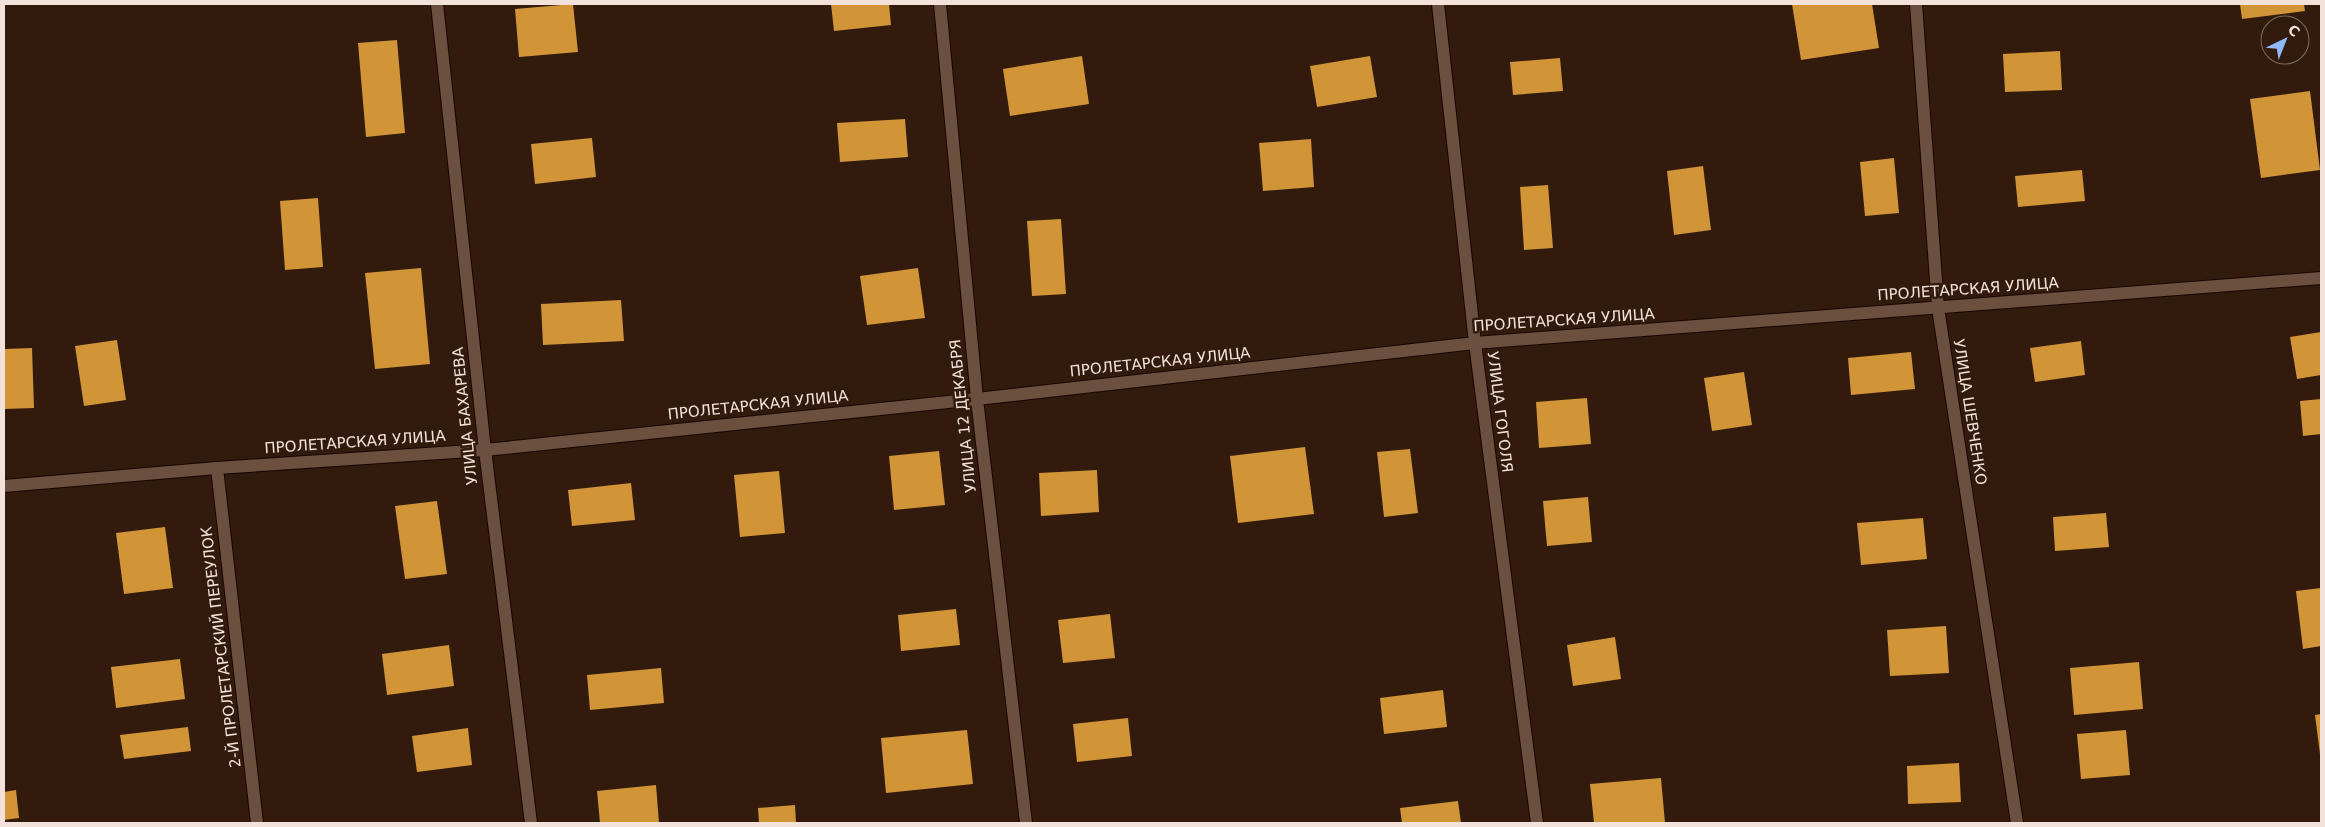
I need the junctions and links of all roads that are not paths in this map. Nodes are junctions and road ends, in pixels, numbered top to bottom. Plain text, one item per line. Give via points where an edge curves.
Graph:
1 (437, 4) edge
2 (940, 4) edge
3 (1438, 4) edge
4 (1916, 4) edge
5 (2321, 278) edge
6 (1938, 308) junction
7 (1475, 343) junction
8 (977, 399) junction
9 (485, 450) junction
10 (217, 468) junction
11 (4, 486) edge
12 (257, 823) edge
13 (531, 823) edge
14 (1026, 823) edge
15 (1537, 823) edge
16 (2017, 823) edge

1 - 9 street, УЛИЦА БАХАРЕВА
2 - 8 street, УЛИЦА 12 ДЕКАБРЯ
3 - 7 street, УЛИЦА ГОГОЛЯ
4 - 6 street, УЛИЦА ШЕВЧЕНКО
5 - 6 street, ПРОЛЕТАРСКАЯ УЛИЦА
6 - 7 street, ПРОЛЕТАРСКАЯ УЛИЦА
6 - 16 street, УЛИЦА ШЕВЧЕНКО
7 - 8 street, ПРОЛЕТАРСКАЯ УЛИЦА
7 - 15 street, УЛИЦА ГОГОЛЯ
8 - 9 street, ПРОЛЕТАРСКАЯ УЛИЦА
8 - 14 street, УЛИЦА 12 ДЕКАБРЯ
9 - 10 street, ПРОЛЕТАРСКАЯ УЛИЦА
9 - 13 street, УЛИЦА БАХАРЕВА
10 - 11 street, ПРОЛЕТАРСКАЯ УЛИЦА
10 - 12 street, 2-Й ПРОЛЕТАРСКИЙ ПЕРЕУЛОК

